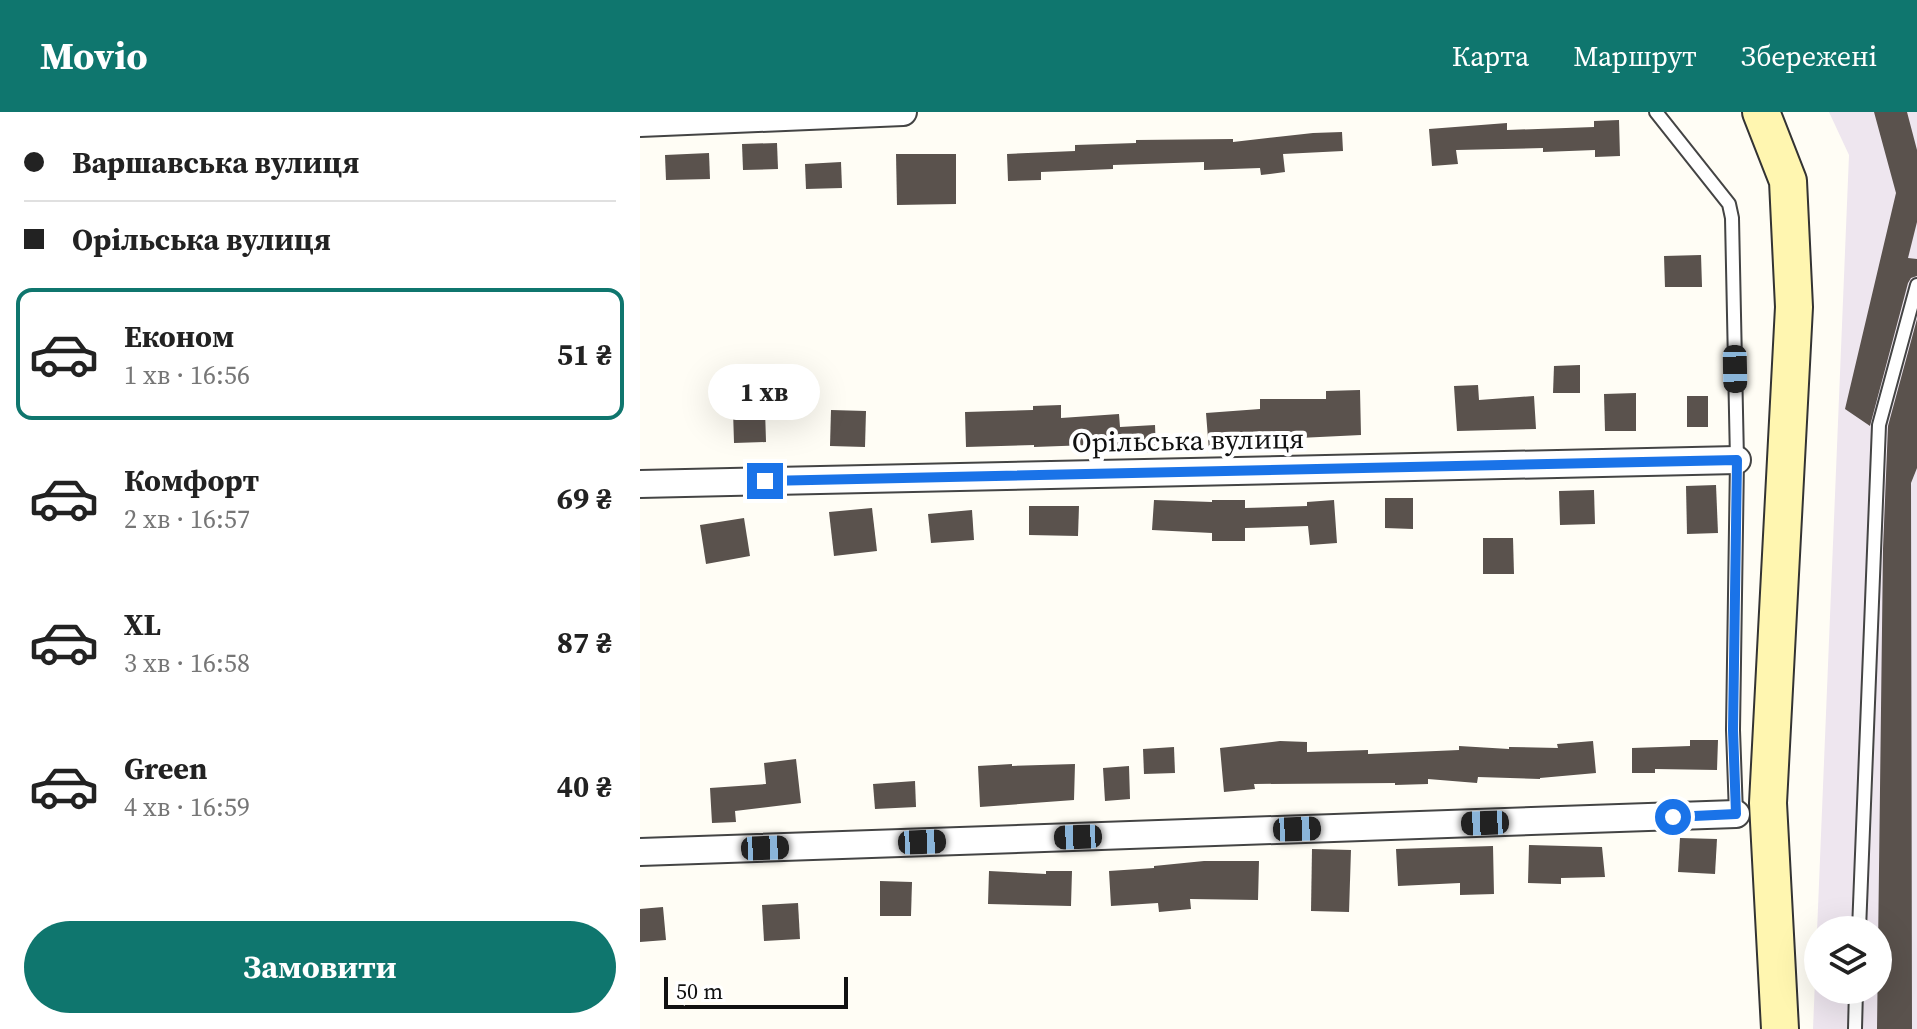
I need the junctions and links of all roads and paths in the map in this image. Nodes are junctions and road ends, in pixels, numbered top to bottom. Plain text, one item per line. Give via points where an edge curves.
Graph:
1 (903, 112) edge
2 (1656, 112) edge
3 (1761, 112) edge
4 (640, 123) edge
5 (1917, 285) edge
6 (1737, 460) junction
7 (640, 484) edge
8 (1736, 814) joint
9 (640, 852) edge
10 (1860, 916) edge
11 (1856, 1004) edge
12 (1780, 1029) edge
13 (1855, 1029) edge

1 - 4 street
2 - 6 lane via 1729,204
3 - 12 street via 1788,181 1794,307 1768,803
5 - 10 lane via 1879,425
6 - 7 street, Орільська вулиця
6 - 8 lane
8 - 9 street
11 - 13 lane

